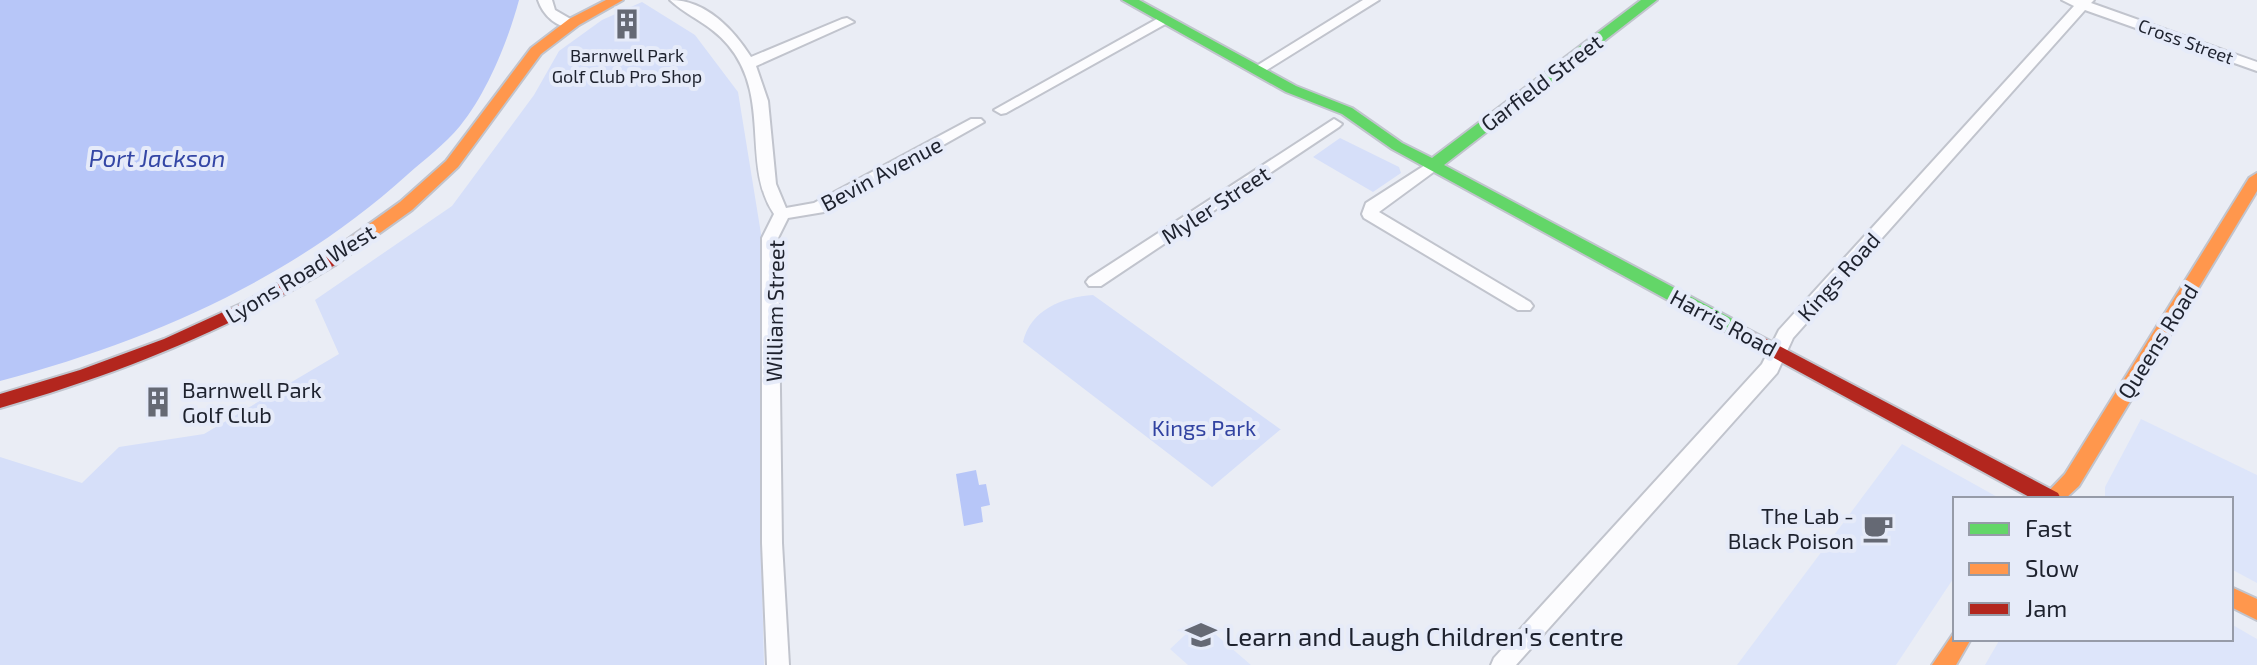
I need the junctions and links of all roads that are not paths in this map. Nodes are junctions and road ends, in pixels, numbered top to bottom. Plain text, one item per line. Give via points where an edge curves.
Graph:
1 (545, 0) edge
2 (616, 0) edge
3 (677, 0) edge
4 (1129, 0) edge
5 (1372, 0) edge
6 (1650, 0) edge
7 (2080, 2) edge
8 (1164, 19) junction
9 (847, 22) dead end
10 (569, 24) junction
11 (750, 63) junction
12 (2257, 67) edge
13 (1257, 70) junction
14 (1001, 110) dead end
15 (1340, 118) junction
16 (976, 122) dead end
17 (1433, 165) junction
18 (2257, 178) edge
19 (2250, 205) edge
20 (782, 214) junction
21 (1095, 282) dead end
22 (1524, 306) dead end
23 (1777, 351) junction
24 (0, 401) edge
25 (2047, 497) edge
26 (2053, 497) edge
27 (2233, 597) edge
28 (2257, 610) edge
29 (1959, 641) edge
30 (778, 665) edge
31 (1502, 665) edge
32 (1943, 665) edge

1 - 10 street via 549,12
2 - 10 main road, Lyons Road West
3 - 11 street, William Street via 714,22
4 - 8 main road, Harris Road
5 - 13 street
6 - 17 main road, Garfield Street
7 - 12 street, Cross Street
7 - 23 street, Kings Road via 1785,335
8 - 13 main road, Harris Road
8 - 14 street
9 - 11 street
10 - 24 main road, Lyons Road West via 515,74 475,138 447,169 330,261 193,334 77,379
11 - 20 street, William Street via 764,106 769,195
13 - 15 main road, Harris Road
15 - 17 main road, Harris Road
15 - 21 street, Myler Street
16 - 20 street, Bevin Avenue via 818,208
17 - 22 street via 1372,207 1370,214
17 - 23 main road, Harris Road
18 - 19 main road, Queens Road
19 - 26 main road, Queens Road via 2072,480
20 - 30 street, William Street via 770,238
23 - 25 main road, Harris Road
23 - 31 street, Kings Road via 1770,368
27 - 28 main road
29 - 32 main road

